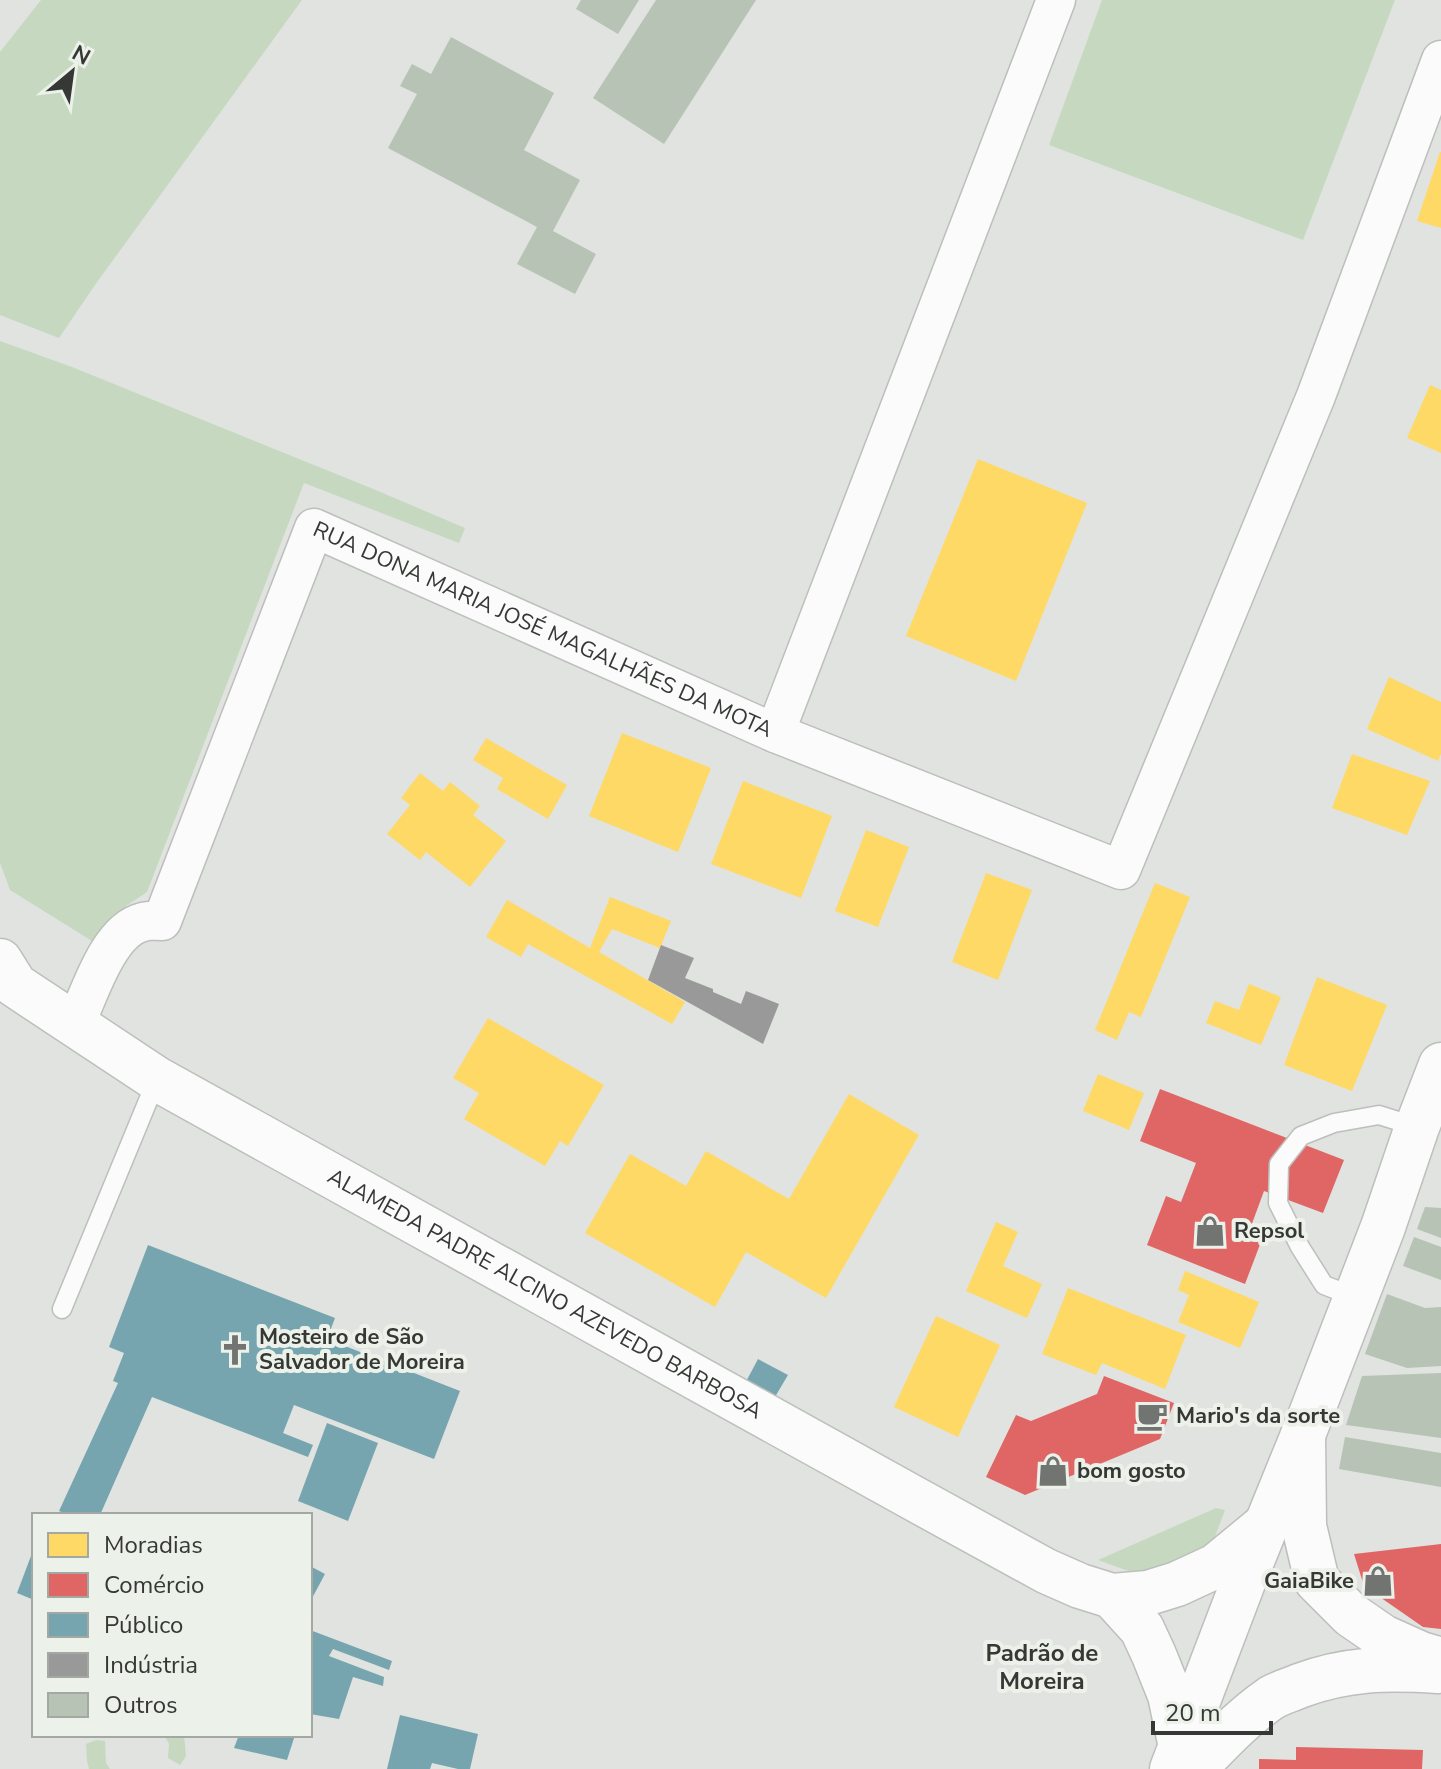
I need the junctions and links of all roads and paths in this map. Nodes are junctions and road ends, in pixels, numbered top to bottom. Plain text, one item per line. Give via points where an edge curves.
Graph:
1 (1056, 0) edge
2 (1441, 60) edge
3 (775, 733) junction
4 (0, 961) edge
5 (75, 1025) junction
6 (1441, 1065) edge
7 (157, 1079) junction
8 (1417, 1127) junction
9 (1355, 1297) junction
10 (62, 1309) dead end
11 (1303, 1435) junction
12 (1267, 1524) junction
13 (1112, 1596) junction
14 (1441, 1660) edge
15 (1441, 1671) edge
16 (1182, 1762) edge

1 - 3 street
2 - 3 street, RUA DONA MARIA JOSÉ MAGALHÃES DA MOTA via 1316,396 1121,870
3 - 5 street, RUA DONA MARIA JOSÉ MAGALHÃES DA MOTA via 314,528 162,921 142,922 120,934
4 - 5 main road, ALAMEDA PADRE ALCINO AZEVEDO BARBOSA via 15,985
5 - 7 main road, ALAMEDA PADRE ALCINO AZEVEDO BARBOSA
6 - 8 main road
7 - 10 lane
7 - 13 main road, ALAMEDA PADRE ALCINO AZEVEDO BARBOSA via 1046,1571
8 - 9 main road
8 - 9 lane via 1379,1115 1334,1123 1301,1136 1279,1164 1278,1203 1300,1247 1324,1285
9 - 11 main road
11 - 12 main road
11 - 14 main road via 1304,1526 1317,1581 1383,1637
12 - 13 main road, ALAMEDA PADRE ALCINO AZEVEDO BARBOSA via 1216,1566 1162,1589
12 - 16 main road
13 - 16 main road, ALAMEDA PADRE ALCINO AZEVEDO BARBOSA via 1148,1642 1170,1695
15 - 16 main road via 1359,1670 1320,1678 1273,1696

